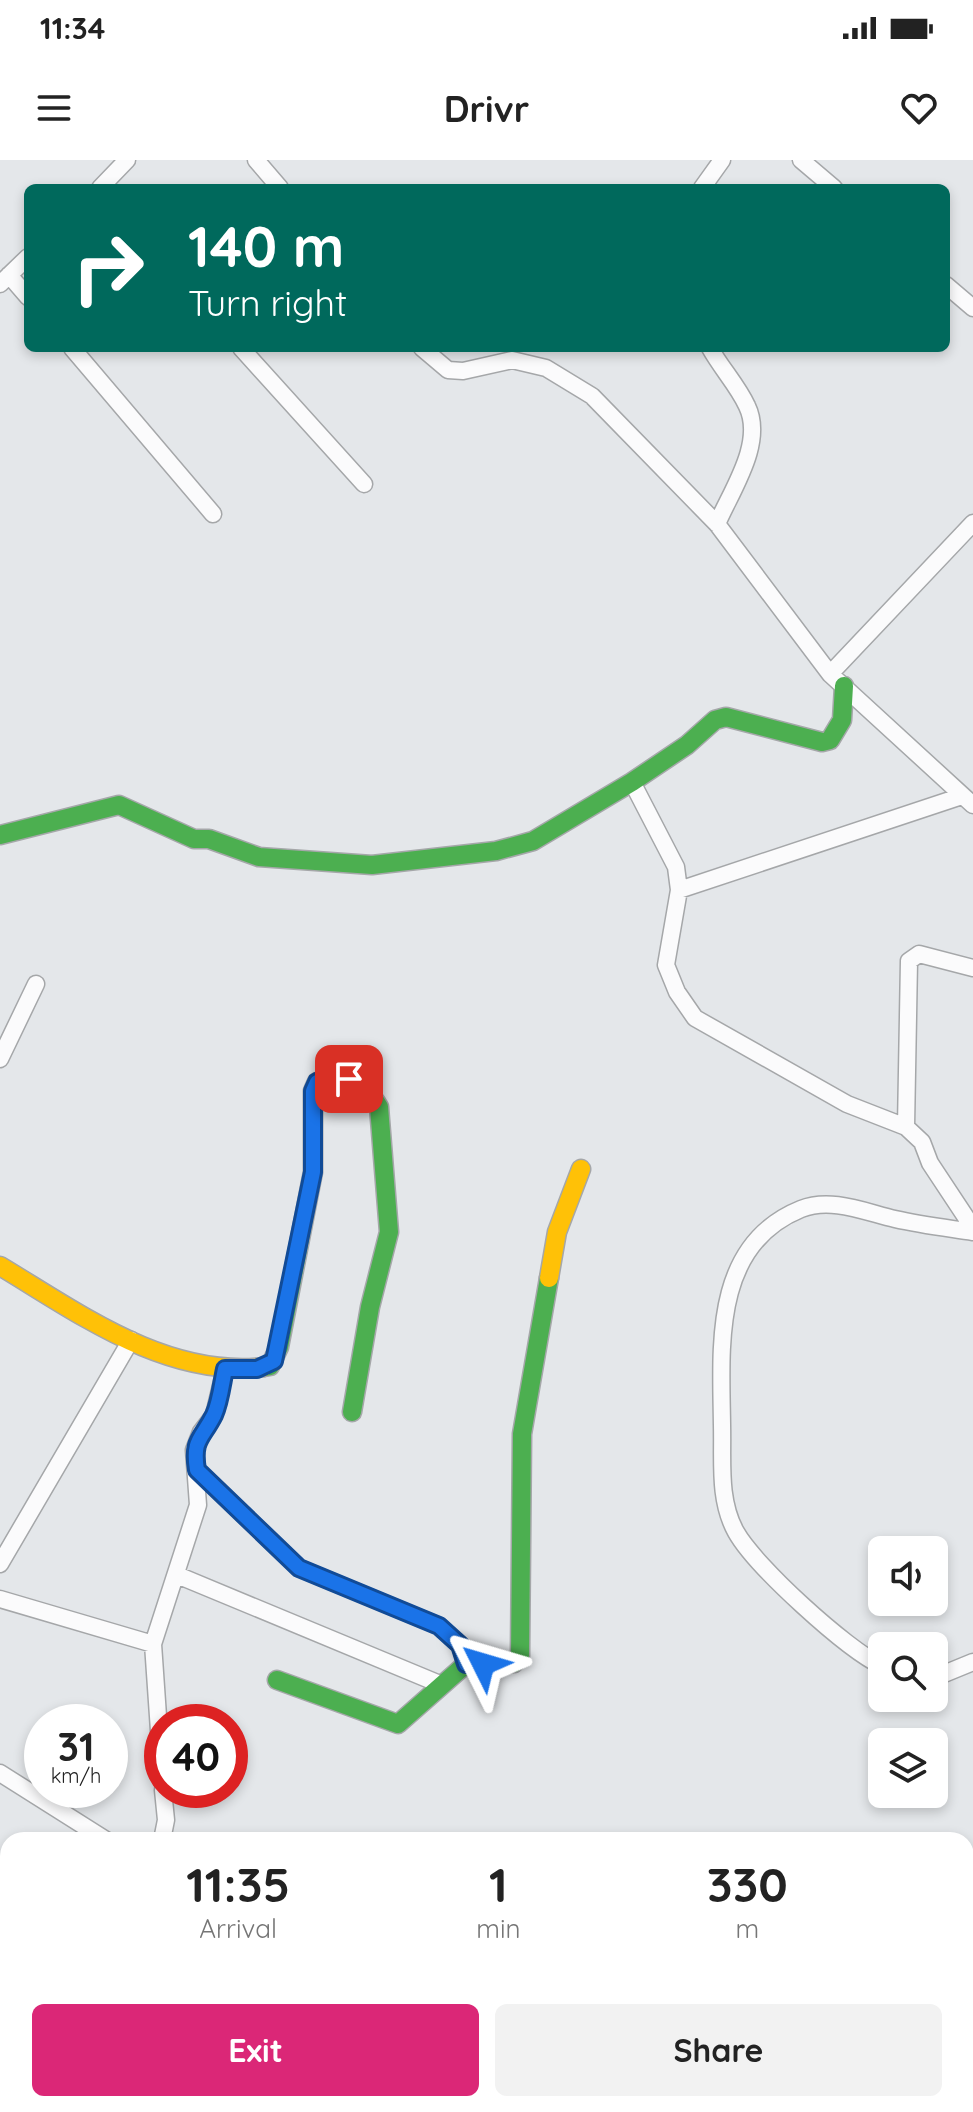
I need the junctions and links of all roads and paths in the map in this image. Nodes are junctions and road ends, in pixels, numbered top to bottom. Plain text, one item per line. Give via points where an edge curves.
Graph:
1 (127, 160) edge
2 (256, 160) edge
3 (722, 160) edge
4 (801, 160) edge
5 (104, 184) edge
6 (277, 184) edge
7 (705, 184) edge
8 (829, 184) edge
9 (24, 261) edge
10 (5, 279) edge
11 (950, 288) edge
12 (24, 294) edge
13 (973, 308) edge
14 (75, 352) edge
15 (245, 352) edge
16 (427, 352) edge
17 (713, 352) edge
18 (364, 484) dead end
19 (213, 514) dead end
20 (973, 523) edge
21 (717, 524) junction
22 (837, 680) junction
23 (632, 782) junction
24 (968, 800) edge
25 (0, 835) edge
26 (679, 890) junction
27 (973, 968) edge
28 (36, 984) dead end
29 (0, 1059) edge
30 (906, 1127) junction
31 (581, 1169) dead end
32 (973, 1230) edge
33 (0, 1266) edge
34 (131, 1340) junction
35 (225, 1369) junction
36 (352, 1412) dead end
37 (197, 1470) junction
38 (0, 1564) edge
39 (177, 1575) junction
40 (0, 1599) edge
41 (153, 1644) junction
42 (868, 1656) edge
43 (973, 1662) edge
44 (466, 1664) junction
45 (948, 1674) edge
46 (277, 1680) dead end
47 (442, 1685) junction
48 (157, 1704) edge
49 (0, 1773) edge
50 (165, 1808) edge
51 (93, 1832) edge
52 (164, 1832) edge

1 - 5 street
2 - 6 street
3 - 7 street
4 - 8 street
9 - 10 street
10 - 12 street
11 - 13 street
14 - 19 street
15 - 18 street
16 - 21 street via 448,370 512,360 546,368 592,396
17 - 21 street via 748,407 753,425 750,449
20 - 22 street
21 - 22 street
22 - 23 street via 839,732 831,740 726,717
22 - 24 street
23 - 25 street via 516,848 372,865 259,857 209,839 194,839 119,805
23 - 26 street via 676,867
24 - 26 street
26 - 30 street via 666,965 695,1018 847,1104
27 - 30 street via 919,954 909,961
28 - 29 street
30 - 32 street via 922,1142
31 - 44 street via 557,1232 522,1434 522,1649 514,1663
32 - 42 street via 896,1219 846,1205 803,1208 763,1231 741,1261 725,1301 724,1500 735,1531 754,1559
33 - 34 street
34 - 35 street via 184,1361
34 - 38 street
35 - 36 street via 257,1369 274,1361 313,1172 313,1091 317,1082 328,1078 349,1079 367,1090 379,1107 389,1232
35 - 37 street via 214,1415 194,1450
37 - 39 street via 198,1505
37 - 44 street via 299,1568 439,1626 460,1645
39 - 41 street
39 - 47 street
40 - 41 street
41 - 48 street
43 - 45 street
44 - 47 street
46 - 47 street via 398,1724
49 - 51 street
50 - 52 street

